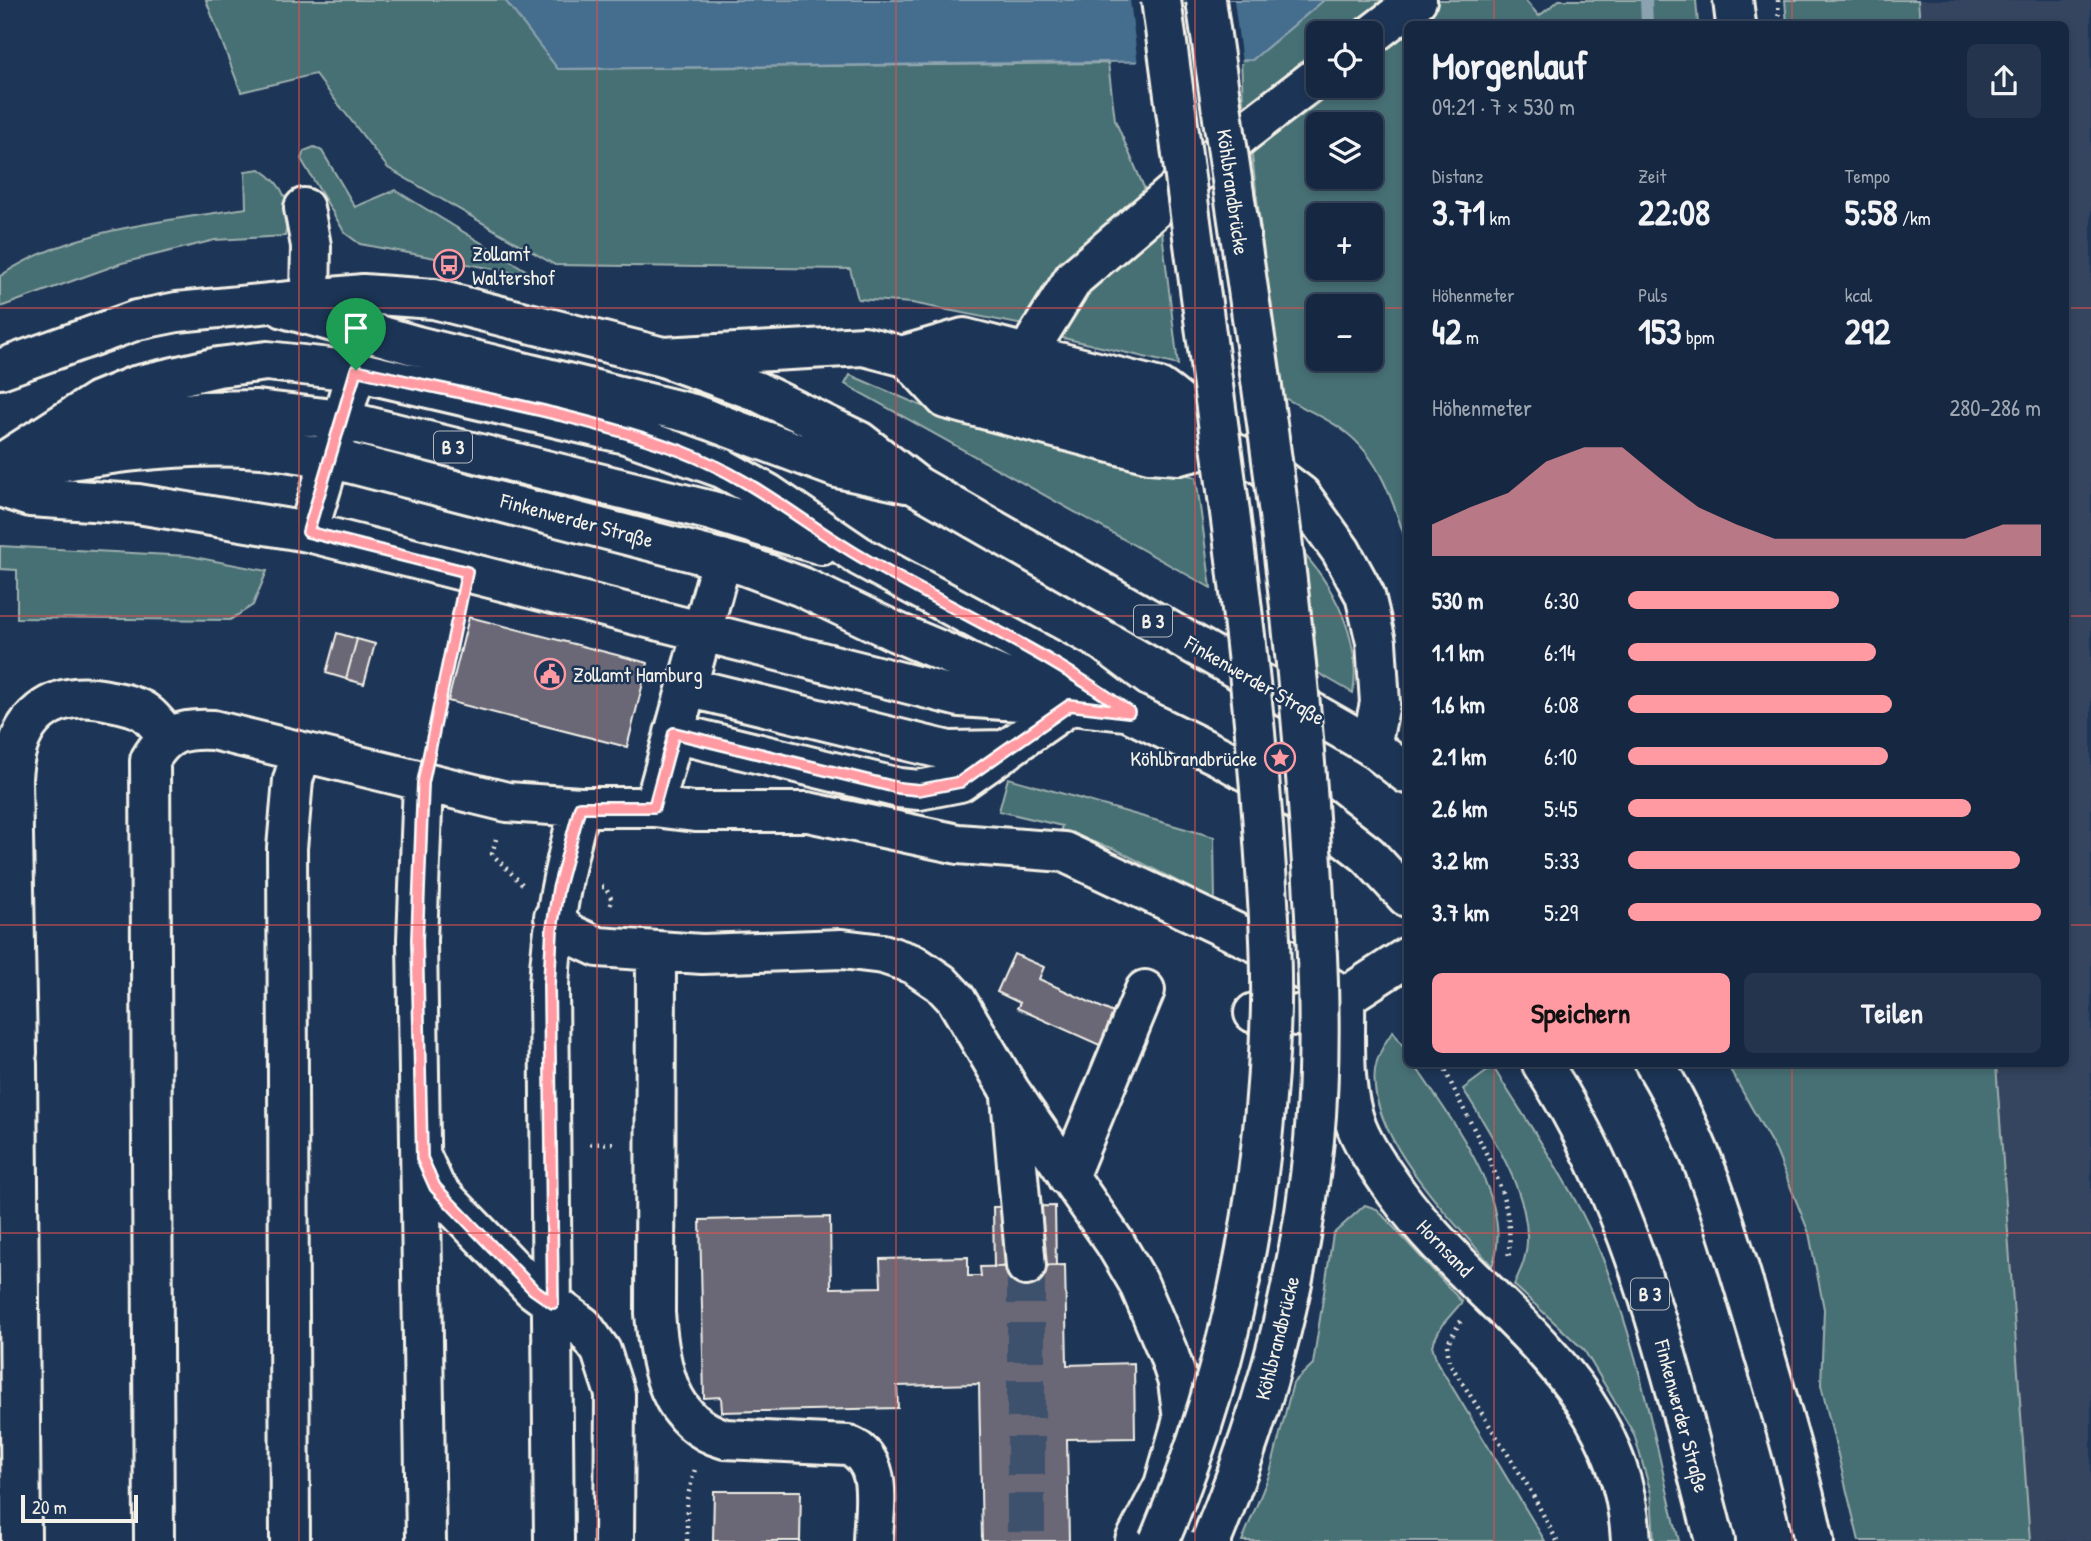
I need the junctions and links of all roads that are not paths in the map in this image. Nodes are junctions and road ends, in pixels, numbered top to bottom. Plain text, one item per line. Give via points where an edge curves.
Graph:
1 (1161, 0) edge
2 (1206, 0) edge
3 (1416, 0) edge
4 (1733, 0) edge
5 (1736, 21) edge
6 (1383, 26) edge
7 (1306, 85) edge
8 (304, 208) dead end
9 (310, 297) junction
10 (272, 305) junction
11 (1033, 353) junction
12 (905, 355) junction
13 (663, 357) junction
14 (0, 369) edge
15 (356, 370) junction
16 (341, 420) junction
17 (37, 443) junction
18 (1215, 447) junction
19 (330, 458) junction
20 (0, 464) edge
21 (0, 473) edge
22 (0, 486) edge
23 (917, 486) junction
24 (308, 532) junction
25 (861, 557) junction
26 (722, 559) junction
27 (702, 631) junction
28 (687, 687) junction
29 (1070, 705) junction
30 (1129, 712) junction
31 (674, 733) junction
32 (167, 737) junction
33 (284, 749) junction
34 (1007, 750) junction
35 (1393, 759) edge
36 (423, 783) junction
37 (580, 807) junction
38 (654, 807) junction
39 (7, 883) edge
40 (1404, 894) edge
41 (556, 903) junction
42 (656, 952) junction
43 (1404, 959) edge
44 (1145, 990) dead end
45 (1345, 997) junction
46 (1254, 1013) dead end
47 (0, 1024) edge
48 (17, 1063) junction
49 (1544, 1067) edge
50 (1657, 1067) edge
51 (1010, 1091) junction
52 (422, 1158) junction
53 (1068, 1177) junction
54 (1026, 1266) tunnel mouth
55 (553, 1303) junction
56 (21, 1541) edge
57 (154, 1541) edge
58 (290, 1541) edge
59 (426, 1541) edge
60 (554, 1541) edge
61 (614, 1541) edge
62 (873, 1541) edge
63 (1135, 1541) edge
64 (1159, 1541) edge
65 (1211, 1541) edge
66 (1631, 1541) edge
67 (1715, 1541) edge
68 (1814, 1541) edge

1 - 64 main road, bridge via 1241,589 1269,910 1271,1002 1256,1184 1231,1326 1202,1435
2 - 65 main road, Köhlbrandbrücke, bridge via 1290,611 1306,764 1320,999 1314,1139 1294,1277 1264,1395
3 - 6 main road
4 - 5 main road
7 - 11 main road via 1074,278 1035,339
8 - 9 main road via 311,246
9 - 10 main road, Finkenwerder Straße / B 3
9 - 13 main road, Finkenwerder Straße / B 3 via 363,294 434,299
10 - 14 main road, Finkenwerder Straße / B 3 via 221,307 137,320
10 - 23 main road, Finkenwerder Straße / B 3 via 693,414 837,467
11 - 12 main road via 964,338
11 - 18 main road via 1160,388 1184,406
12 - 13 main road via 840,346
12 - 18 main road via 946,399 1149,453 1178,455
13 - 23 main road, Finkenwerder Straße / B 3 via 814,417 859,441
15 - 16 main road
15 - 17 main road, Finkenwerder Straße / B 3 via 267,361 172,375 98,401
15 - 25 main road, Finkenwerder Straße / B 3 via 678,450 767,493
16 - 17 main road, Finkenwerder Straße / B 3 via 257,410 202,411
16 - 19 main road
16 - 25 main road, Finkenwerder Straße / B 3 via 712,510
17 - 20 main road, Finkenwerder Straße / B 3
18 - 35 main road via 1259,463 1301,495 1329,532 1365,595
19 - 21 main road, Finkenwerder Straße / B 3 via 261,448 181,448 74,458
19 - 24 main road
19 - 26 main road, Finkenwerder Straße / B 3
22 - 24 main road via 30,497 138,504
23 - 35 main road, Finkenwerder Straße / B 3
24 - 27 main road
25 - 30 main road, Finkenwerder Straße / B 3 via 1081,676
26 - 27 main road
26 - 29 main road, Finkenwerder Straße / B 3 via 802,587
27 - 28 main road
27 - 29 main road via 960,697
28 - 31 main road
28 - 34 main road via 949,751
29 - 30 main road, Finkenwerder Straße / B 3
29 - 34 main road
30 - 40 main road, Finkenwerder Straße / B 3 via 1222,757 1301,803 1368,855
31 - 34 main road via 919,790 960,782
31 - 38 main road
32 - 33 main road via 203,729
32 - 39 main road via 145,711 86,695 66,698 34,717 13,756
32 - 57 main road via 150,760
33 - 36 main road
33 - 58 main road via 293,780 287,848
36 - 37 main road via 507,802
36 - 52 main road via 417,940
37 - 38 main road
37 - 41 main road
38 - 45 main road via 695,812 808,812 958,844 1064,852 1269,947
39 - 48 main road
41 - 42 main road via 568,933 584,943
41 - 55 main road via 549,985
42 - 51 main road via 842,949 883,954 913,964 956,999
42 - 62 main road via 657,1342 669,1390 692,1424 707,1434 862,1450 873,1471
43 - 45 main road
44 - 53 main road
45 - 46 main road via 1297,1016
45 - 66 main road, Hornsand via 1348,1100 1358,1130 1413,1216 1560,1365 1583,1396 1615,1466
47 - 48 main road
48 - 56 main road
49 - 67 main road, Finkenwerder Straße / B 3 via 1590,1149 1634,1247 1654,1306
50 - 68 main road via 1682,1111 1729,1232
51 - 53 main road
51 - 54 main road
52 - 55 main road via 435,1187 533,1289
52 - 59 main road
53 - 63 main road via 1138,1282 1178,1382 1183,1419 1175,1451 1164,1485
55 - 60 main road
55 - 61 main road via 583,1326 601,1351 615,1394

